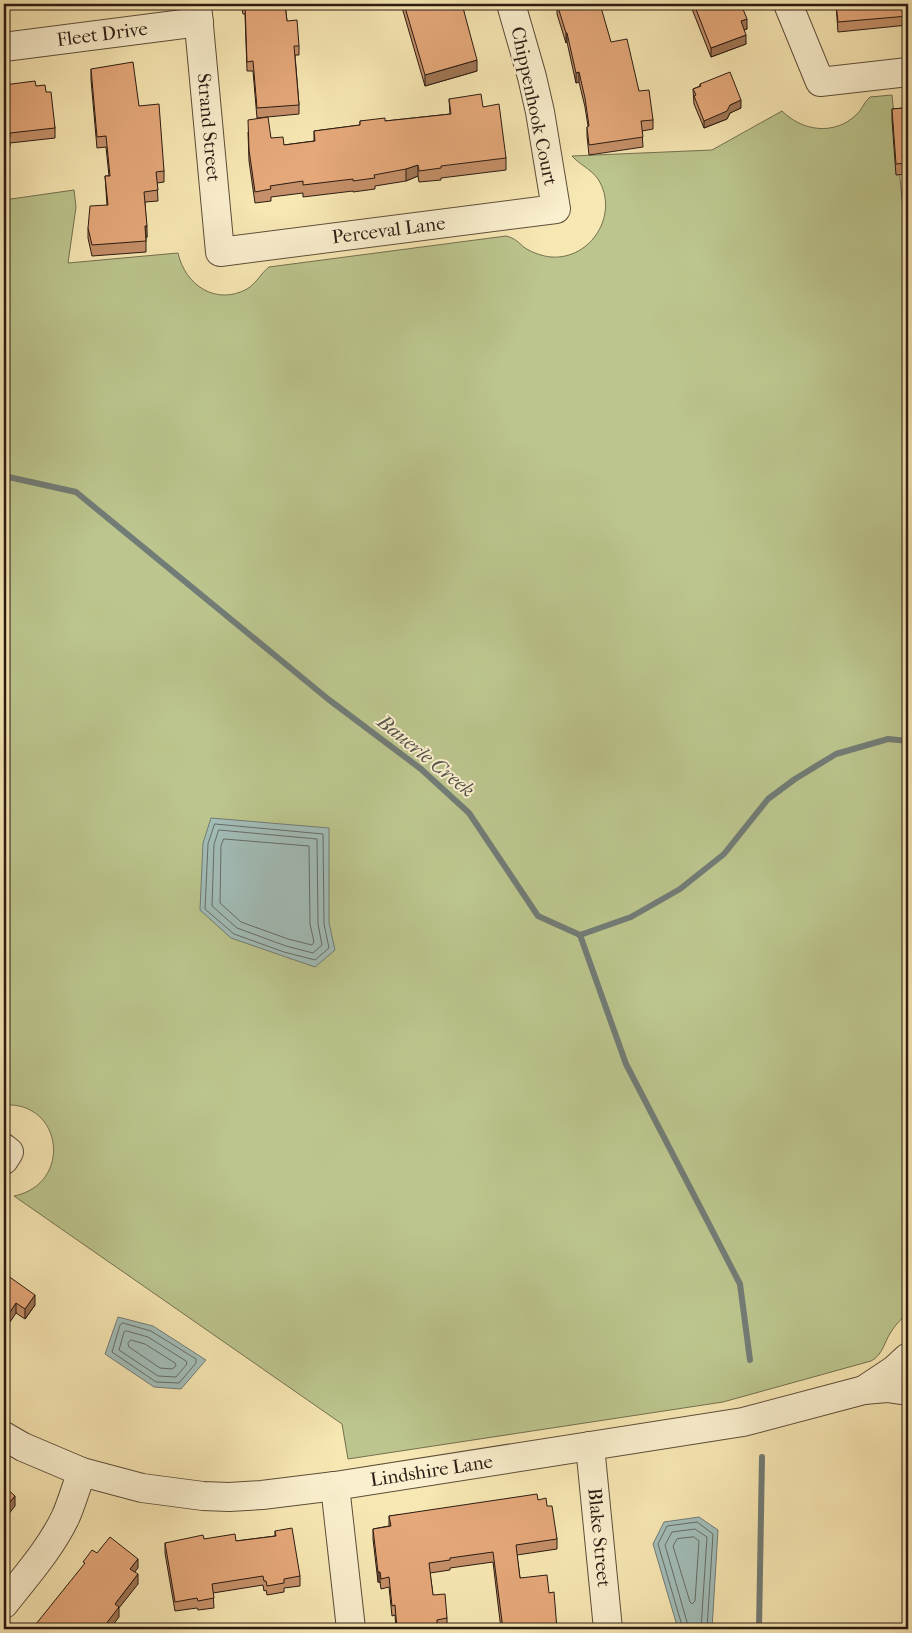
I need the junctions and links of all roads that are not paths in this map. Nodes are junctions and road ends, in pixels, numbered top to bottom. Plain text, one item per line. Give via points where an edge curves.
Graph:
1 (511, 4) edge
2 (788, 4) edge
3 (198, 13) edge
4 (4, 47) edge
5 (908, 72) edge
6 (556, 209) joint
7 (220, 252) joint
8 (908, 1364) edge
9 (864, 1390) junction
10 (908, 1391) edge
11 (4, 1436) edge
12 (590, 1446) junction
13 (82, 1472) junction
14 (335, 1486) junction
15 (4, 1604) edge
16 (351, 1629) edge
17 (608, 1629) edge

1 - 6 street, Chippenhook Court via 540,112
2 - 5 street via 820,82
3 - 4 street, Fleet Drive
3 - 7 street, Strand Street
6 - 7 street, Perceval Lane
8 - 9 street, Lindshire Lane
9 - 10 street, Lindshire Lane via 887,1388
9 - 12 street, Lindshire Lane via 742,1422
11 - 13 street, Lindshire Lane
12 - 14 street, Lindshire Lane
12 - 17 street, Blake Street
13 - 14 street, Lindshire Lane via 142,1488 202,1496 262,1495
13 - 15 street via 55,1535
14 - 16 street

